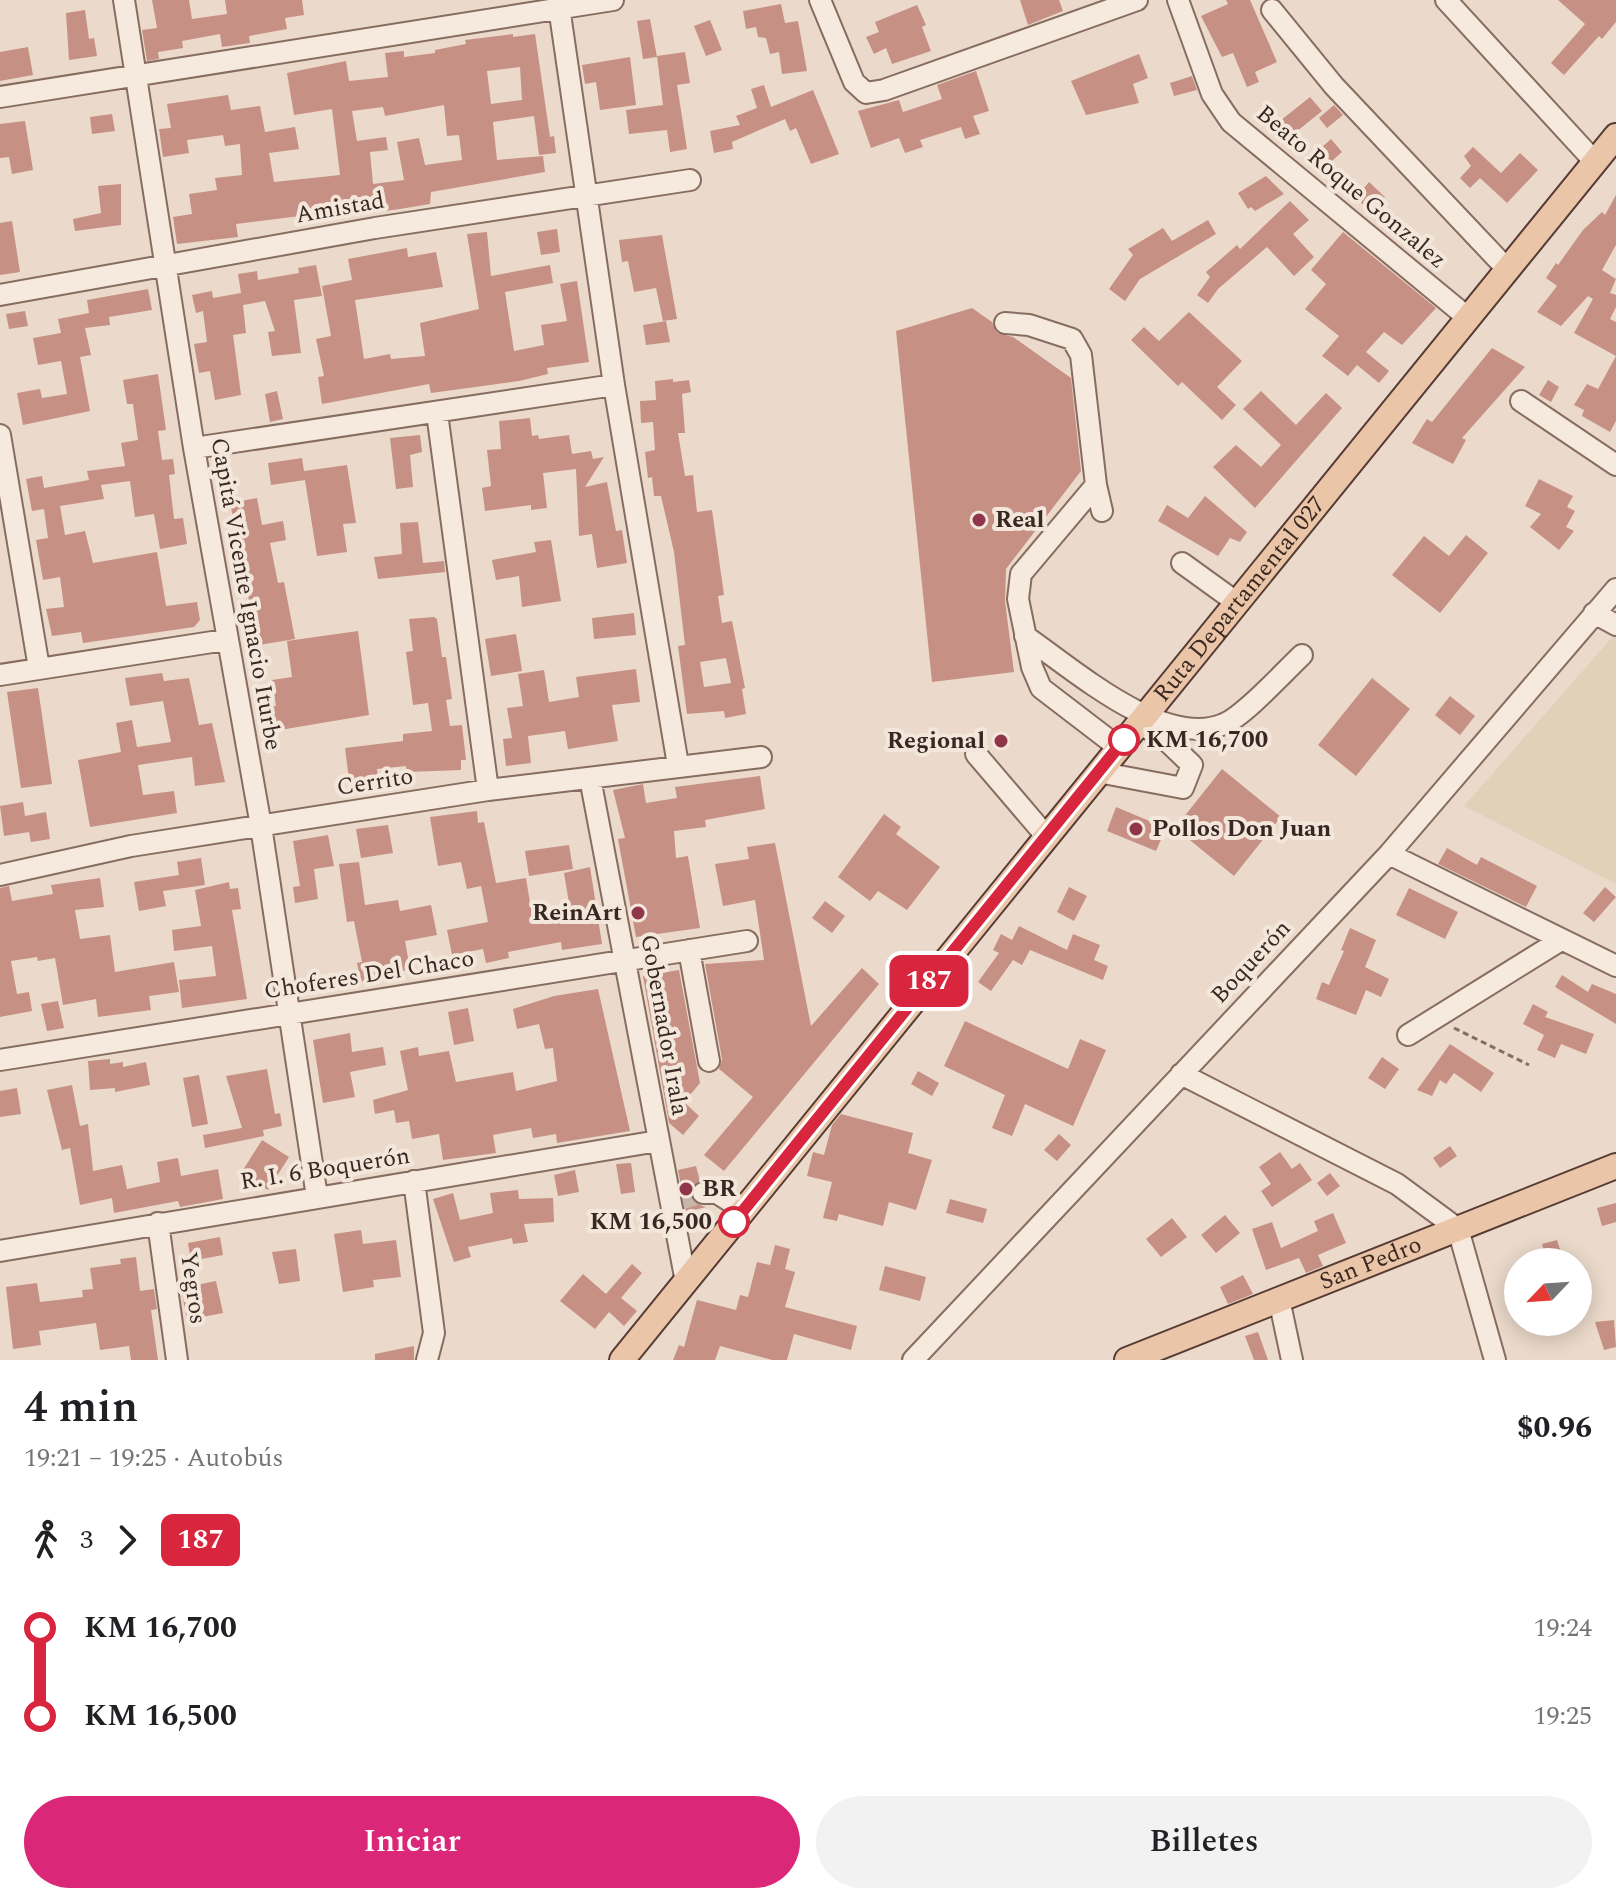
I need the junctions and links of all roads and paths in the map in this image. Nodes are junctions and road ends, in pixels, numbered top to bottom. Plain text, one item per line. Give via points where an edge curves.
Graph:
1 (124, 0) edge
2 (613, 0) edge
3 (820, 0) edge
4 (1137, 0) edge
5 (1178, 0) edge
6 (1446, 0) edge
7 (559, 4) edge
8 (1272, 10) dead end
9 (137, 77) junction
10 (0, 97) edge
11 (1616, 136) edge
12 (1595, 162) junction
13 (690, 180) dead end
14 (585, 194) junction
15 (165, 263) junction
16 (1507, 269) junction
17 (0, 295) edge
18 (1467, 317) junction
19 (1005, 323) dead end
20 (614, 385) junction
21 (1521, 401) dead end
22 (437, 413) junction
23 (0, 435) edge
24 (194, 448) junction
25 (1616, 465) edge
26 (4, 484) edge
27 (1096, 485) junction
28 (1102, 511) dead end
29 (1182, 563) dead end
30 (1616, 589) edge
31 (1236, 602) junction
32 (1594, 613) junction
33 (1616, 625) edge
34 (1025, 636) junction
35 (225, 640) junction
36 (1302, 655) dead end
37 (39, 668) junction
38 (0, 675) edge
39 (1141, 719) junction
40 (1118, 747) junction
41 (976, 754) dead end
42 (761, 757) dead end
43 (678, 765) junction
44 (1098, 772) junction
45 (590, 778) junction
46 (488, 790) junction
47 (261, 826) junction
48 (1046, 836) junction
49 (1389, 854) junction
50 (0, 875) edge
51 (1561, 940) junction
52 (747, 941) dead end
53 (689, 950) junction
54 (627, 959) junction
55 (1616, 966) edge
56 (290, 1014) junction
57 (1433, 1019) junction
58 (1408, 1035) dead end
59 (0, 1060) edge
60 (709, 1061) dead end
61 (1529, 1065) dead end
62 (1181, 1074) junction
63 (658, 1141) junction
64 (1616, 1166) edge
65 (414, 1181) junction
66 (703, 1193) tunnel mouth
67 (317, 1197) junction
68 (744, 1210) junction
69 (158, 1223) junction
70 (1458, 1229) junction
71 (0, 1251) edge
72 (686, 1282) junction
73 (1279, 1299) junction
74 (177, 1360) edge
75 (427, 1360) edge
76 (622, 1360) edge
77 (913, 1360) edge
78 (1127, 1360) edge
79 (1292, 1360) edge
80 (1495, 1360) edge

1 - 9 street, Capitá Vicente Ignacio Iturbe
2 - 7 street
3 - 4 street via 854,82 866,93
5 - 18 street, Beato Roque Gonzalez via 1212,94 1231,122
6 - 12 street
7 - 9 street
7 - 14 street
8 - 16 street via 1334,86
9 - 10 street
9 - 15 street, Capitá Vicente Ignacio Iturbe
11 - 12 main road, Ruta Departamental 027
12 - 16 main road, Ruta Departamental 027
13 - 14 street, Amistad
14 - 15 street, Amistad
14 - 20 street
15 - 17 street, Amistad
15 - 24 street, Capitá Vicente Ignacio Iturbe
16 - 18 main road, Ruta Departamental 027
18 - 31 main road, Ruta Departamental 027
19 - 27 street via 1072,339 1081,355
20 - 22 street
20 - 43 street
21 - 25 street
22 - 24 street
22 - 46 street
23 - 26 street
24 - 35 street, Capitá Vicente Ignacio Iturbe
26 - 37 street
27 - 28 street
27 - 34 street via 1021,574 1017,586
29 - 31 street
30 - 32 street, Boquerón
31 - 39 main road, Ruta Departamental 027
32 - 33 street
32 - 49 street, Boquerón
34 - 39 street
34 - 40 street via 1041,688
35 - 37 street
35 - 47 street, Capitá Vicente Ignacio Iturbe
36 - 39 street via 1228,723 1190,729
37 - 38 street
39 - 40 main road, Ruta Departamental 027
39 - 44 street via 1192,765 1185,786
40 - 44 main road, Ruta Departamental 027
41 - 48 street
42 - 43 street, Cerrito
43 - 45 street, Cerrito
44 - 48 main road, Ruta Departamental 027
45 - 46 street, Cerrito
45 - 54 street, Gobernador Irala
46 - 47 street, Cerrito
47 - 50 street, Cerrito via 131,846
47 - 56 street, Capitá Vicente Ignacio Iturbe
48 - 68 main road, Ruta Departamental 027
49 - 51 street
49 - 62 street, Boquerón
51 - 55 street
51 - 57 street
52 - 53 street, Choferes Del Chaco
53 - 54 street, Choferes Del Chaco
53 - 60 street
54 - 56 street, Choferes Del Chaco
54 - 63 street, Gobernador Irala
56 - 59 street, Choferes Del Chaco
56 - 67 street, Capitá Vicente Ignacio Iturbe
57 - 58 street
57 - 61 path
62 - 70 street via 1397,1184
62 - 77 street, Boquerón
63 - 65 street, R. I. 6 Boquerón
63 - 72 street, Gobernador Irala via 675,1202
64 - 70 main road, San Pedro
65 - 67 street, R. I. 6 Boquerón
65 - 75 street via 434,1333
66 - 68 street via 717,1193
67 - 69 street, R. I. 6 Boquerón
68 - 72 main road, Ruta Departamental 027
69 - 71 street, R. I. 6 Boquerón
69 - 74 street, Yegros
70 - 73 main road, San Pedro
70 - 80 street
72 - 76 main road, Ruta Departamental 027
73 - 78 main road, San Pedro
73 - 79 street

